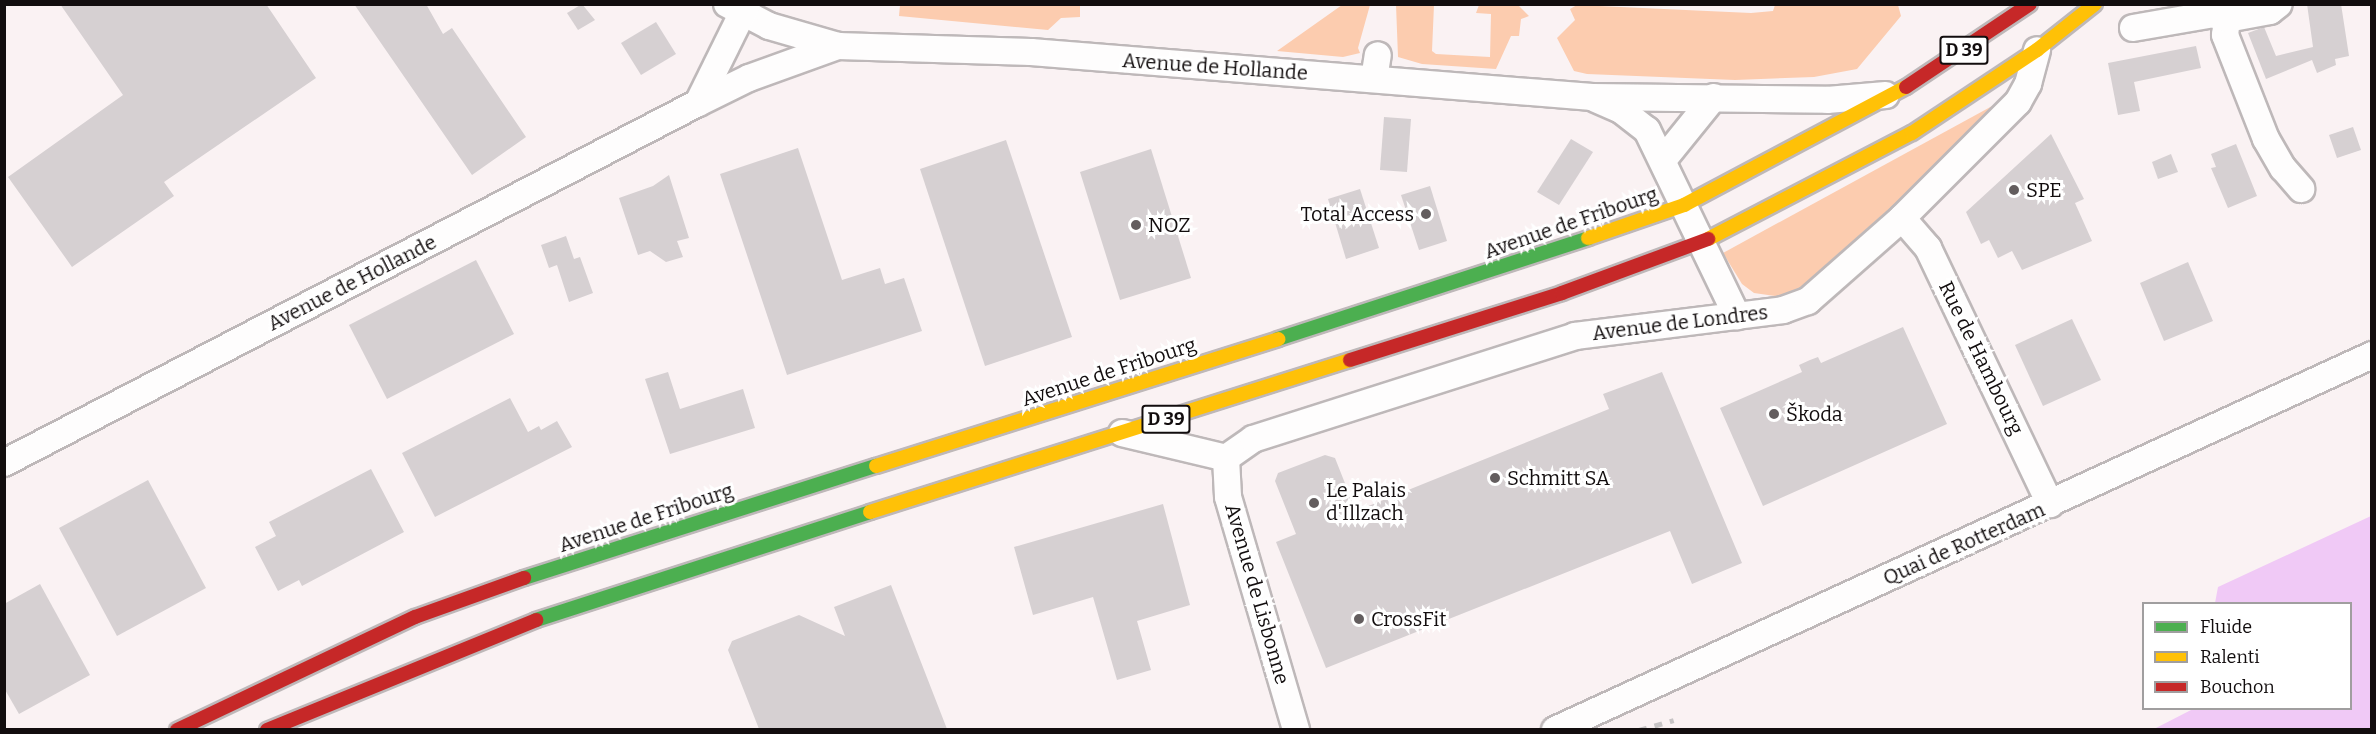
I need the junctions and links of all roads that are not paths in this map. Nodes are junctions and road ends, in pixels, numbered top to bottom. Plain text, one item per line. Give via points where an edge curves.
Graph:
1 (2030, 4) edge
2 (2095, 4) edge
3 (2279, 4) edge
4 (739, 8) edge
5 (2216, 13) edge
6 (2133, 27) dead end
7 (838, 46) junction
8 (2037, 50) junction
9 (1896, 94) junction
10 (1592, 97) junction
11 (1714, 97) junction
12 (698, 103) junction
13 (1663, 160) junction
14 (2301, 189) dead end
15 (1684, 205) junction
16 (1902, 218) junction
17 (1702, 242) junction
18 (1737, 316) junction
19 (2372, 355) edge
20 (1122, 433) junction
21 (1226, 458) junction
22 (4, 463) edge
23 (2050, 504) junction
24 (177, 729) edge
25 (267, 729) edge
26 (1296, 729) edge
27 (1555, 729) edge

1 - 9 main road, Avenue de Fribourg / D 39
2 - 8 main road, D 39
3 - 5 street via 2270,11
4 - 7 street, Avenue de Hollande
4 - 12 street, Avenue de Hollande
5 - 6 street
5 - 14 street via 2266,139
7 - 10 street, Avenue de Hollande via 1376,67
7 - 12 street, Avenue de Hollande via 749,78
8 - 16 street, Avenue de Londres via 2028,84 2018,102
8 - 17 main road, D 39 via 1912,134
9 - 11 street, Avenue de Hollande via 1827,100
9 - 15 main road, Avenue de Fribourg / D 39
10 - 11 street, Avenue de Hollande
10 - 13 street, Avenue de Hollande via 1638,121
11 - 13 street
12 - 22 street, Avenue de Hollande
13 - 15 street, Avenue de Hollande
15 - 17 street, Avenue de Hollande
15 - 24 main road, Avenue de Fribourg / D 39 via 1451,284 558,566 415,617
16 - 18 street, Avenue de Londres via 1808,301 1783,310
16 - 23 street, Rue de Hambourg via 1928,248
17 - 18 street, Avenue de Hollande
17 - 20 main road, D 39 via 1562,293
18 - 21 street, Avenue de Londres via 1575,336 1253,439
19 - 23 street, Quai de Rotterdam
20 - 21 street
20 - 25 main road, D 39 via 583,603
21 - 26 street, Avenue de Lisbonne via 1228,497
23 - 27 street, Quai de Rotterdam

